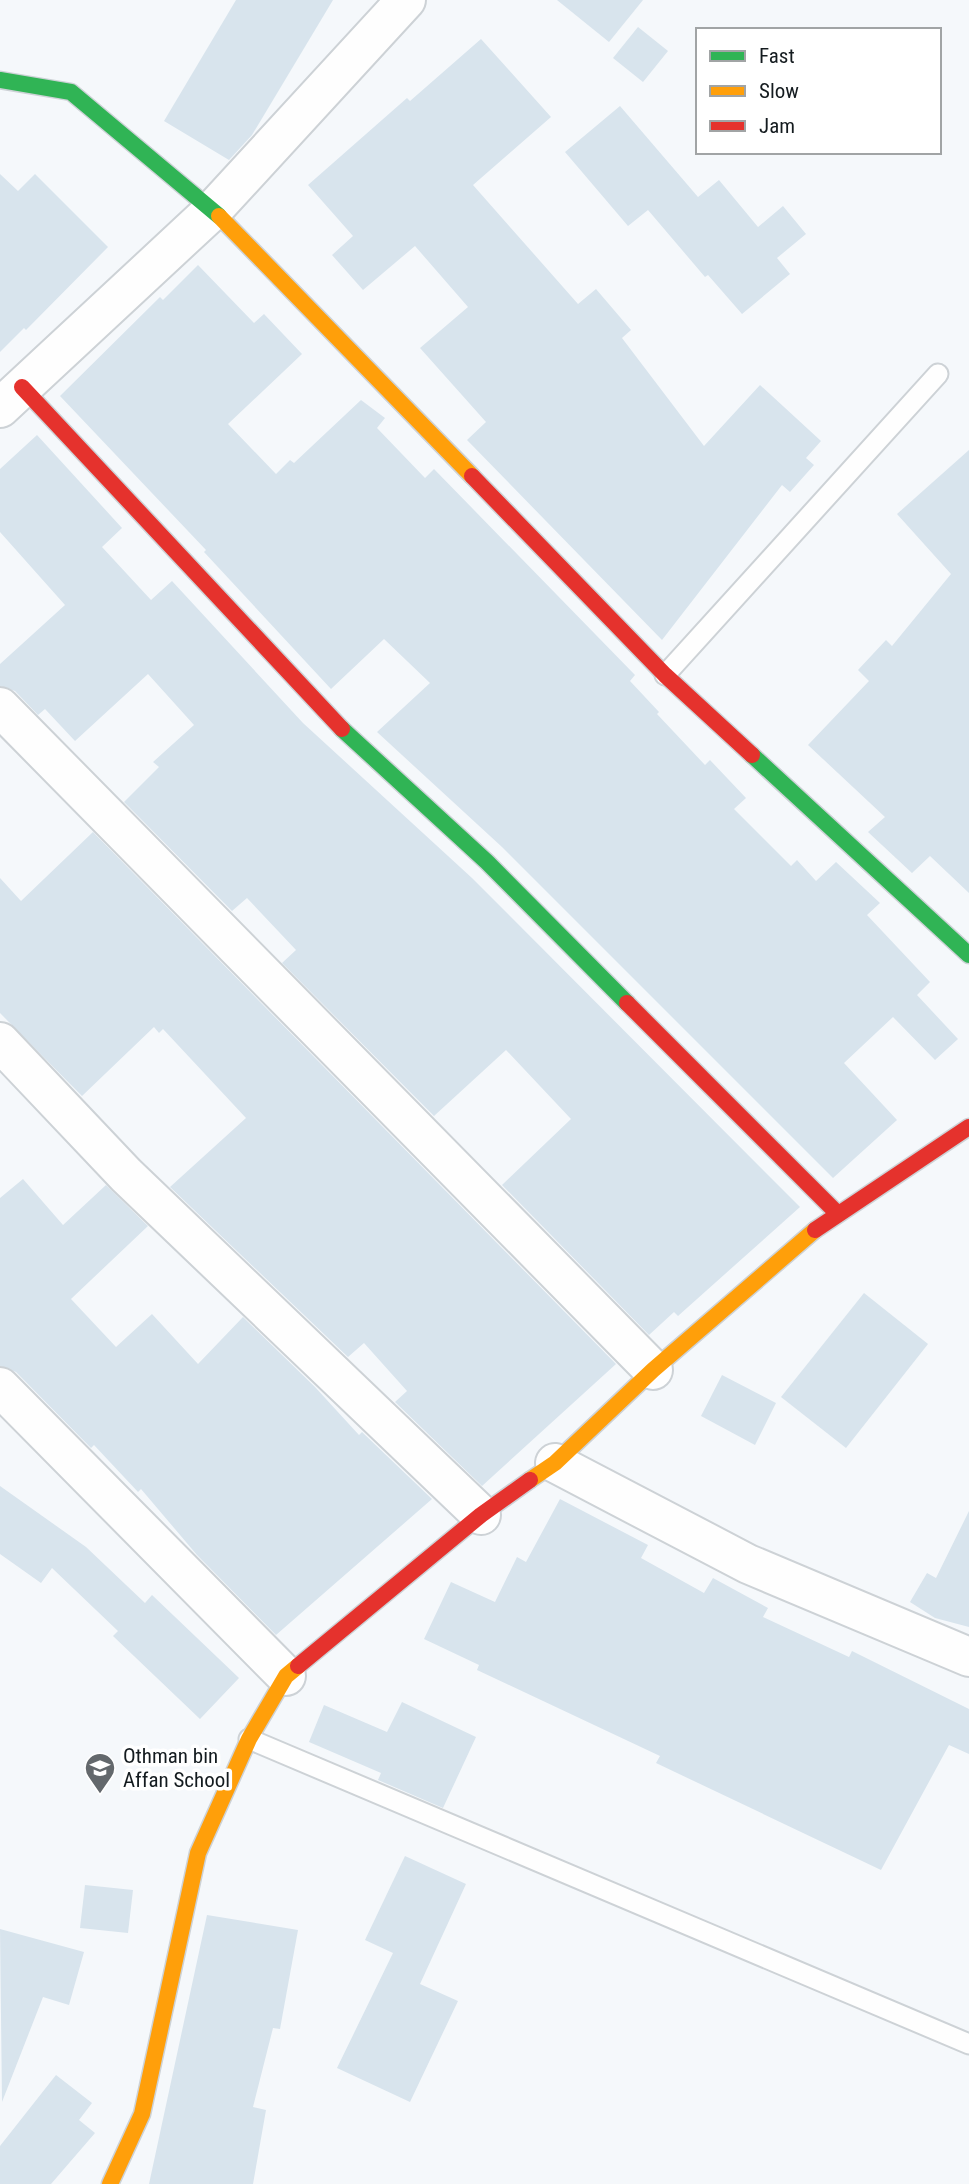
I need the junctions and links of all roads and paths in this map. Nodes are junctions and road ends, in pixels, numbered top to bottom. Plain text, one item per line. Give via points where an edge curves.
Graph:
1 (406, 0) edge
2 (0, 80) edge
3 (213, 210) junction
4 (938, 374) dead end
5 (11, 398) edge
6 (665, 675) junction
7 (0, 707) edge
8 (969, 955) edge
9 (0, 1042) edge
10 (969, 1127) edge
11 (838, 1214) junction
12 (653, 1370) junction
13 (0, 1387) edge
14 (555, 1463) junction
15 (481, 1515) junction
16 (969, 1657) edge
17 (286, 1676) junction
18 (249, 1739) junction
19 (969, 2044) edge
20 (110, 2184) edge

1 - 3 street
2 - 3 street via 71,92
3 - 5 street
3 - 6 street
4 - 6 lane
5 - 11 street via 319,708 487,862
6 - 8 street
7 - 12 street
9 - 15 street via 126,1175
10 - 11 street
11 - 12 street
12 - 14 street
13 - 17 street
14 - 15 street
14 - 16 street via 748,1564
15 - 17 street
17 - 18 street
18 - 19 lane
18 - 20 street via 198,1853 142,2114

